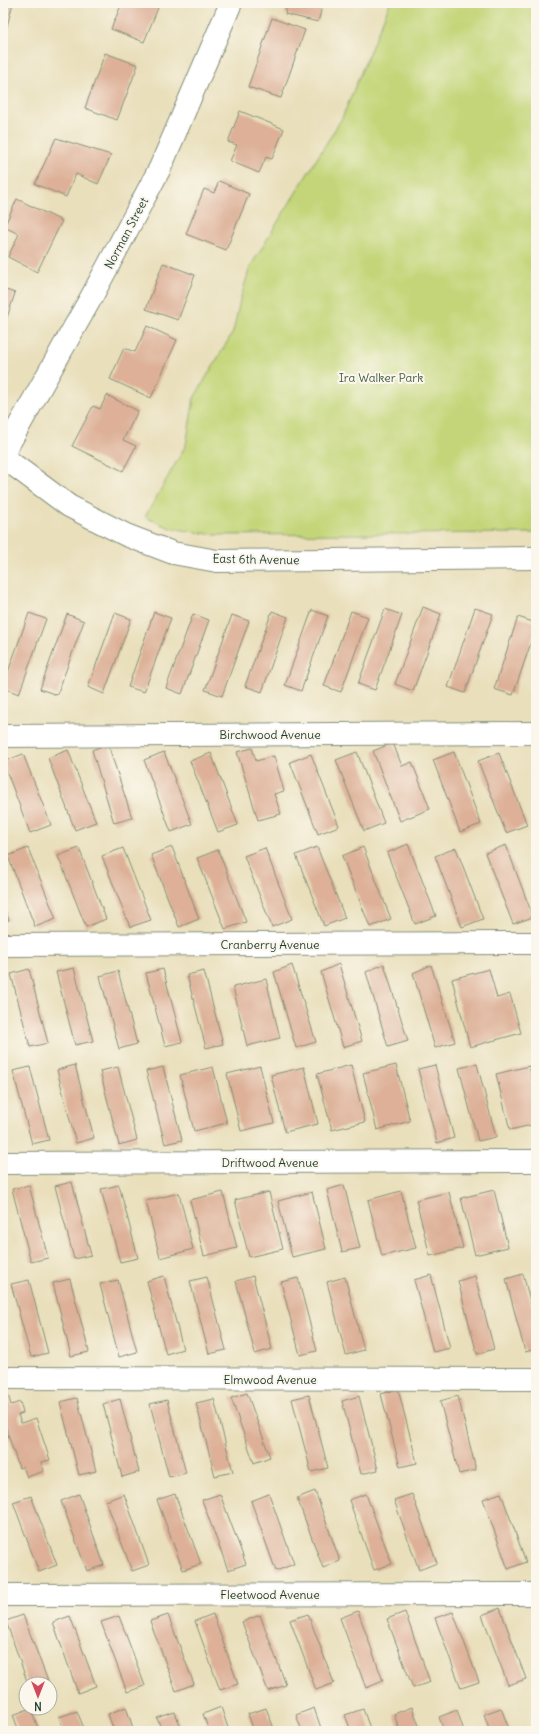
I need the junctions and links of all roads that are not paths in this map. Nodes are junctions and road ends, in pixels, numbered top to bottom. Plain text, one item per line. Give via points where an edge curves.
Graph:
1 (231, 3) edge
2 (3, 454) edge
3 (3, 457) edge
4 (536, 558) edge
5 (536, 733) edge
6 (3, 736) edge
7 (536, 943) edge
8 (3, 945) edge
9 (536, 1161) edge
10 (3, 1164) edge
11 (3, 1378) edge
12 (536, 1379) edge
13 (536, 1594) edge
14 (3, 1595) edge

1 - 2 street, Norman Street via 160,168
3 - 4 street, East 6th Avenue via 69,506 126,536 173,553 217,561
5 - 6 street, Birchwood Avenue
7 - 8 street, Cranberry Avenue
9 - 10 street, Driftwood Avenue
11 - 12 street, Elmwood Avenue
13 - 14 street, Fleetwood Avenue

